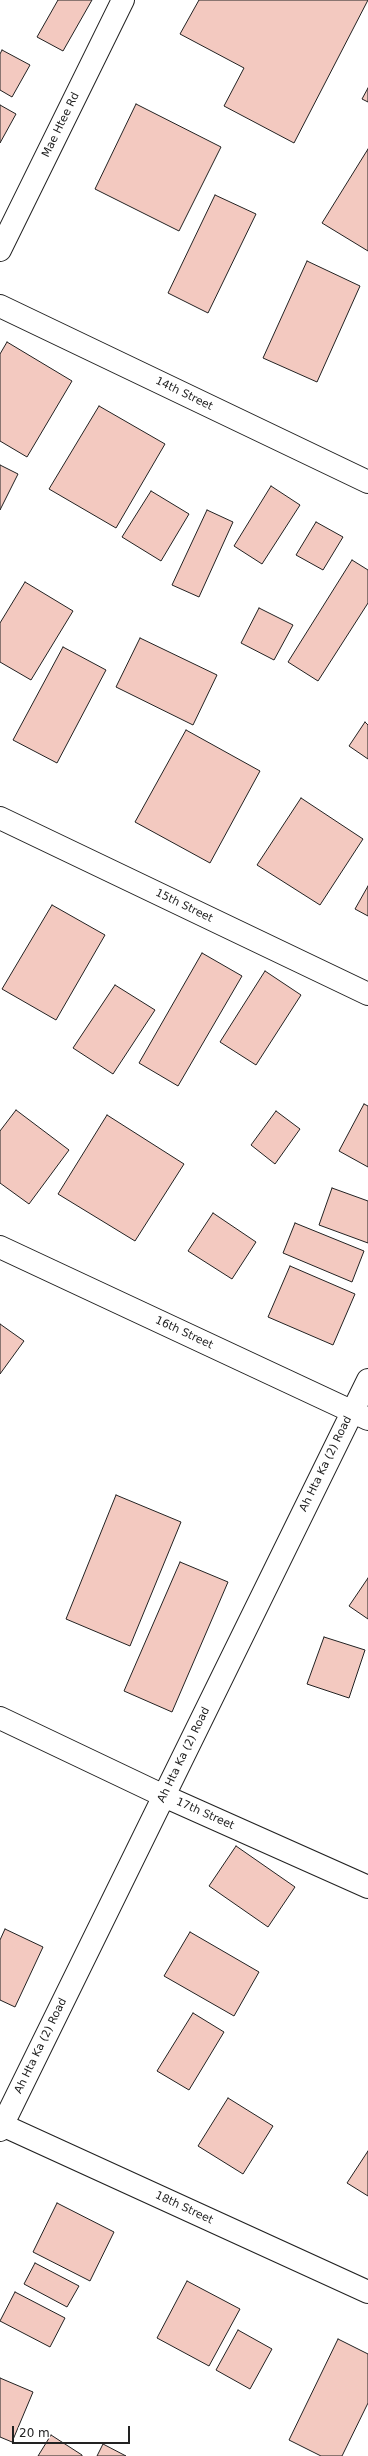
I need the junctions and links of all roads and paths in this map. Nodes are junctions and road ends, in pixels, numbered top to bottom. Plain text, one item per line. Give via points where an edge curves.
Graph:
1 (123, 0) edge
2 (0, 250) edge
3 (0, 306) edge
4 (368, 482) edge
5 (0, 818) edge
6 (368, 994) edge
7 (0, 1247) edge
8 (368, 1380) edge
9 (360, 1415) edge
10 (0, 1718) edge
11 (164, 1796) junction
12 (368, 1887) edge
13 (1, 2126) edge
14 (368, 2292) edge

1 - 2 street, Mae Htee Rd
3 - 4 street, 14th Street
5 - 6 street, 15th Street
7 - 9 street, 16th Street
8 - 9 street, Ah Hta Ka (2) Road
9 - 11 street, Ah Hta Ka (2) Road
10 - 11 street, 17th Street
11 - 12 street, 17th Street
11 - 13 street, Ah Hta Ka (2) Road
13 - 14 street, 18th Street

